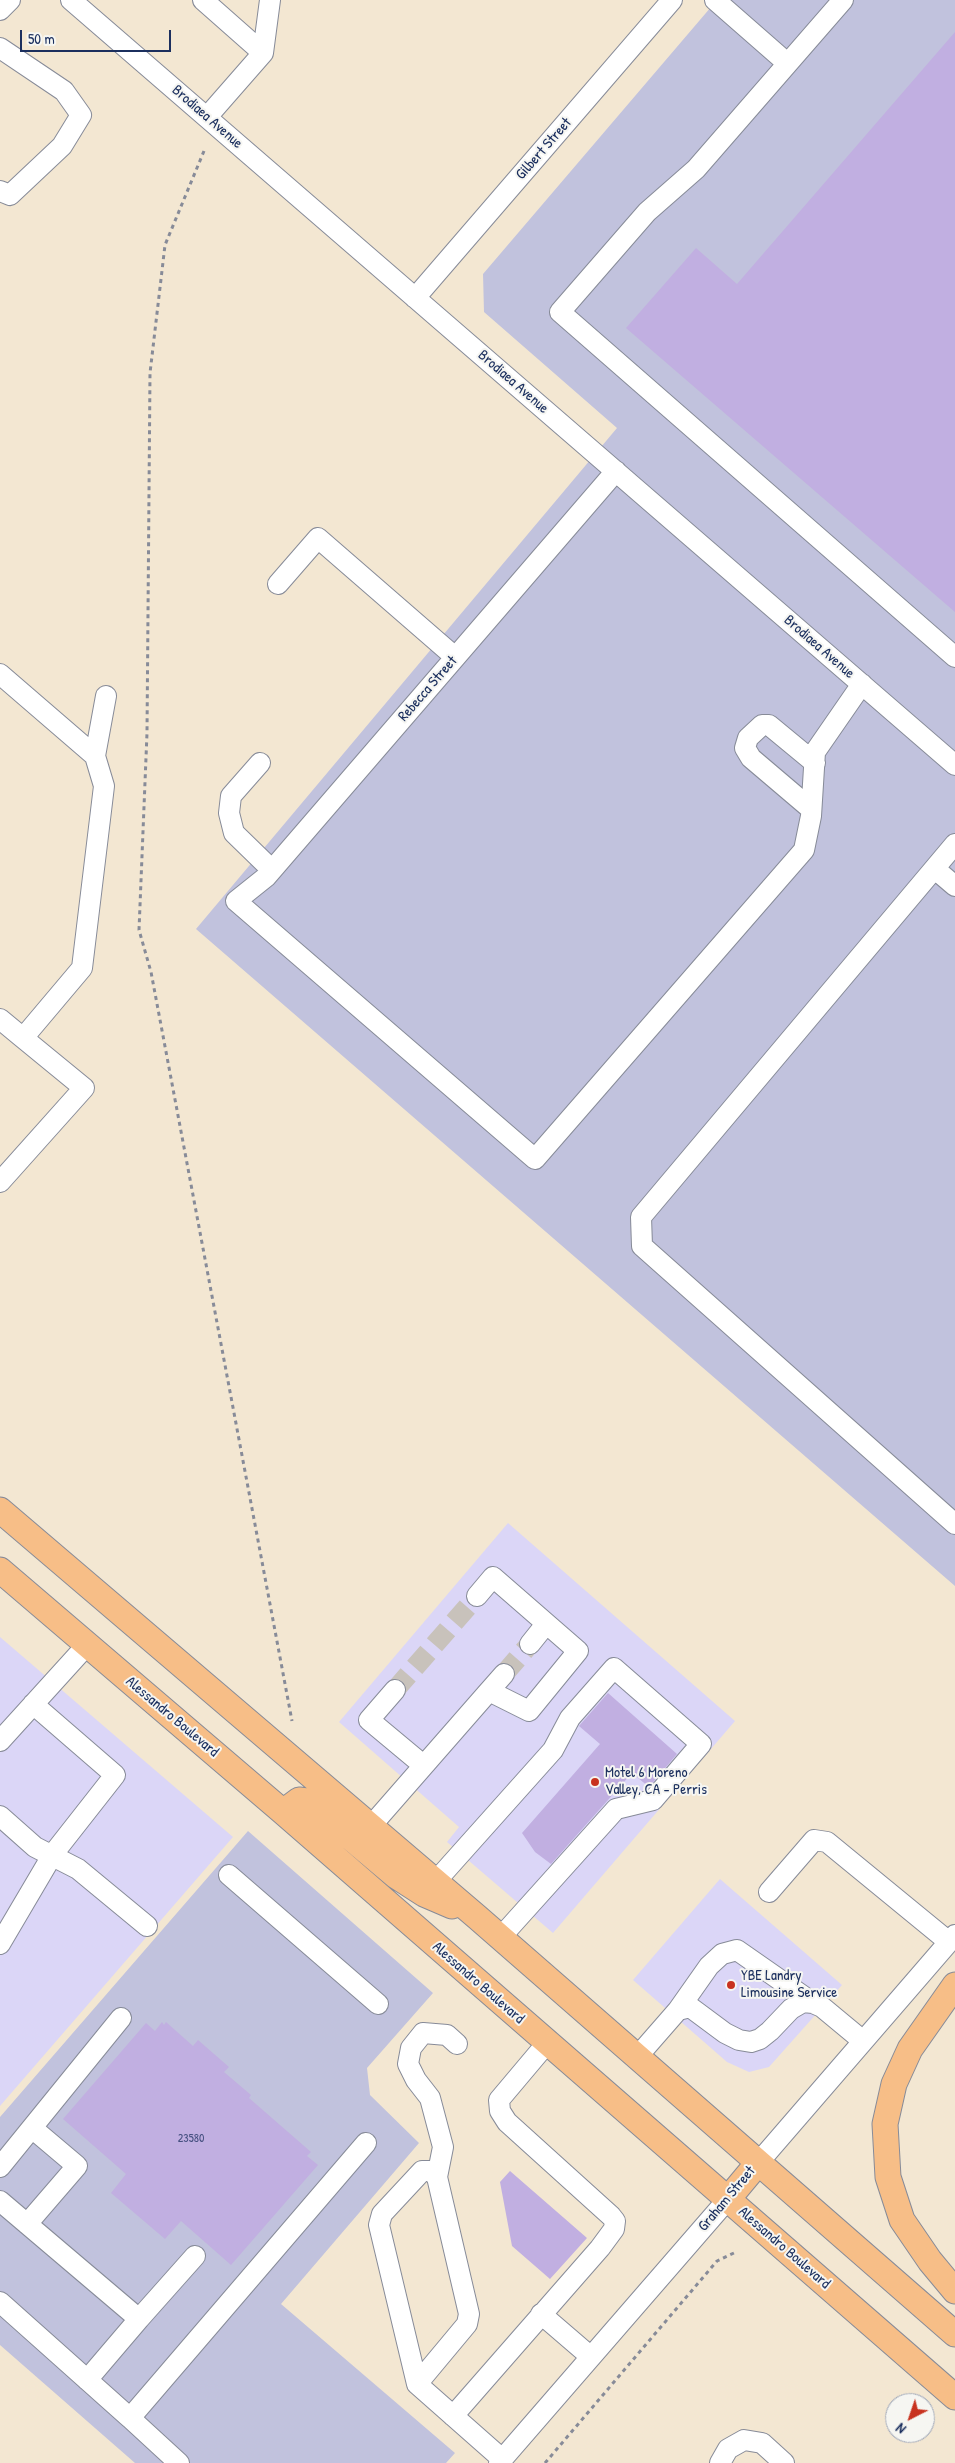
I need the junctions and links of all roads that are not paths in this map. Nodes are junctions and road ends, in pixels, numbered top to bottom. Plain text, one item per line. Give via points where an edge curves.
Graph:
1 (10, 0) edge
2 (71, 0) edge
3 (202, 0) edge
4 (270, 0) edge
5 (672, 0) edge
6 (715, 0) edge
7 (843, 0) edge
8 (0, 10) edge
9 (0, 48) edge
10 (263, 53) junction
11 (787, 63) junction
12 (208, 118) junction
13 (0, 191) edge
14 (415, 298) junction
15 (616, 471) junction
16 (278, 584) dead end
17 (456, 657) junction
18 (955, 657) edge
19 (0, 674) edge
20 (862, 684) junction
21 (106, 696) dead end
22 (94, 756) junction
23 (260, 763) dead end
24 (814, 763) junction
25 (955, 765) edge
26 (812, 809) junction
27 (955, 844) edge
28 (935, 869) junction
29 (272, 870) junction
30 (955, 886) edge
31 (0, 1019) edge
32 (23, 1038) junction
33 (0, 1182) edge
34 (0, 1510) edge
35 (955, 1524) edge
36 (0, 1570) edge
37 (477, 1596) tunnel mouth
38 (546, 1624) junction
39 (530, 1644) tunnel mouth
40 (87, 1645) junction
41 (504, 1674) tunnel mouth
42 (395, 1690) tunnel mouth
43 (489, 1691) junction
44 (33, 1704) junction
45 (0, 1741) edge
46 (422, 1766) junction
47 (284, 1812) junction
48 (0, 1816) edge
49 (371, 1826) junction
50 (53, 1854) junction
51 (229, 1875) dead end
52 (436, 1881) junction
53 (769, 1892) dead end
54 (477, 1917) junction
55 (147, 1926) dead end
56 (500, 1938) junction
57 (952, 1939) edge
58 (0, 1944) edge
59 (955, 1985) edge
60 (813, 2002) junction
61 (378, 2004) dead end
62 (678, 2010) junction
63 (121, 2018) dead end
64 (863, 2041) junction
65 (547, 2043) junction
66 (457, 2044) dead end
67 (637, 2057) junction
68 (32, 2128) junction
69 (366, 2143) dead end
70 (758, 2162) junction
71 (0, 2167) edge
72 (437, 2177) junction
73 (728, 2199) junction
74 (0, 2201) edge
75 (27, 2224) junction
76 (195, 2256) dead end
77 (955, 2291) edge
78 (0, 2302) edge
79 (541, 2314) junction
80 (139, 2320) junction
81 (955, 2334) edge
82 (591, 2357) junction
83 (87, 2380) junction
84 (417, 2384) junction
85 (955, 2397) edge
86 (454, 2416) junction
87 (130, 2418) junction
88 (501, 2461) edge
89 (179, 2463) edge
90 (720, 2463) edge
91 (784, 2463) edge

1 - 8 street
2 - 12 street, Brodiaea Avenue
3 - 10 street
4 - 10 street
5 - 14 street, Gilbert Street
6 - 11 street
7 - 11 street
9 - 13 street via 64,91 80,115 62,146 10,195
10 - 12 street
11 - 18 street via 696,169 647,212 560,312
12 - 14 street, Brodiaea Avenue
14 - 15 street, Brodiaea Avenue
15 - 17 street, Rebecca Street
15 - 20 street, Brodiaea Avenue
16 - 17 street via 318,538
17 - 29 street, Rebecca Street
19 - 22 street
20 - 24 street via 815,752
20 - 25 street, Brodiaea Avenue
21 - 22 street
22 - 32 street via 104,786 82,968
23 - 29 street via 231,796 229,813 234,833
24 - 26 street
24 - 26 street via 769,725 762,724 748,738 745,748 751,758
26 - 29 street, Rebecca Street via 804,850 535,1159 236,901
27 - 28 street
28 - 30 street
28 - 35 street via 641,1218 642,1246
31 - 32 street
32 - 33 street via 84,1088
34 - 49 main road
36 - 40 main road, Alessandro Boulevard
37 - 38 street via 493,1577
38 - 39 street
38 - 43 street via 578,1651 529,1711
40 - 44 street
40 - 47 main road, Alessandro Boulevard
41 - 43 street
42 - 46 street via 369,1720
43 - 46 street
44 - 45 street
44 - 50 street via 115,1775
46 - 49 street
47 - 54 main road via 299,1800 308,1801 396,1876 424,1894
47 - 65 main road, Alessandro Boulevard
48 - 50 street via 35,1846
49 - 52 main road
50 - 55 street via 78,1869
50 - 58 street
51 - 61 street
52 - 54 main road
52 - 56 street via 553,1750 570,1718 614,1668 701,1744 653,1800 616,1809
53 - 57 street via 814,1840 827,1842
54 - 56 main road
56 - 67 main road
57 - 64 street, Graham Street
59 - 77 main road via 910,2049 894,2084 885,2124 888,2177 902,2220
60 - 62 street via 803,2002 791,2009 770,2031 751,2042 725,2033 690,2007
60 - 62 street via 737,1950 722,1954 709,1966
60 - 64 street
62 - 67 street
63 - 68 street
64 - 70 street, Graham Street
65 - 73 main road, Alessandro Boulevard
65 - 79 street via 499,2100 500,2111 507,2122 615,2221 614,2229 600,2248
66 - 72 street via 446,2035 424,2033 411,2048 408,2064 430,2098 443,2147
67 - 70 main road
68 - 71 street
68 - 75 street via 77,2166
69 - 87 street
70 - 73 main road, Graham Street
70 - 81 main road
72 - 84 street via 469,2314 467,2324
72 - 84 street via 431,2171 422,2171 382,2214 379,2225
73 - 82 street, Graham Street
73 - 85 main road, Alessandro Boulevard
74 - 75 street
75 - 80 street
76 - 80 street
78 - 83 street
79 - 82 street
79 - 86 street
80 - 83 street
82 - 88 street, Graham Street
83 - 87 street
84 - 86 street
86 - 88 street
87 - 89 street
90 - 91 street via 728,2449 744,2440 762,2443

